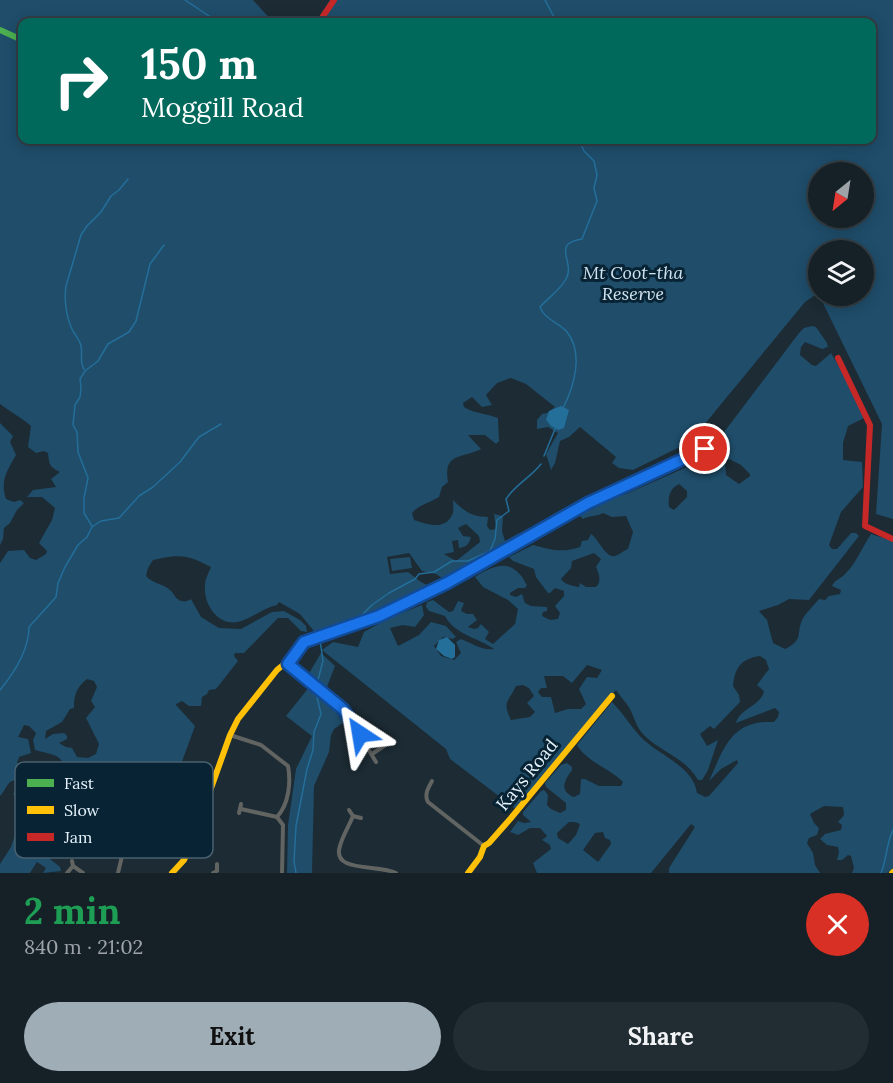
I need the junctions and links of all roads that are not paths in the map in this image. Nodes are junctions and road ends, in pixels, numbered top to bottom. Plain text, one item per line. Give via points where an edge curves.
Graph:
1 (334, 0) edge
2 (322, 18) edge
3 (0, 30) edge
4 (18, 38) edge
5 (838, 358) dead end
6 (705, 449) dead end
7 (893, 539) edge
8 (288, 664) junction
9 (612, 696) dead end
10 (230, 735) junction
11 (390, 742) dead end
12 (372, 754) junction
13 (376, 762) dead end
14 (432, 781) dead end
15 (213, 783) edge
16 (240, 809) dead end
17 (349, 810) dead end
18 (353, 816) junction
19 (277, 817) junction
20 (361, 818) dead end
21 (484, 846) junction
22 (121, 858) edge
23 (185, 858) edge
24 (217, 864) dead end
25 (217, 872) edge
26 (67, 873) edge
27 (83, 873) edge
28 (118, 873) edge
29 (172, 873) edge
30 (282, 873) edge
31 (396, 873) edge
32 (468, 873) edge

1 - 2 street
3 - 4 street
5 - 7 street via 870,425 865,526
6 - 8 street via 588,503 447,583 379,616 304,642
8 - 10 street via 277,670 238,718
8 - 12 street via 343,709
9 - 21 street, Kays Road
10 - 15 street
10 - 19 street via 261,745 288,766 286,806
11 - 12 street
12 - 13 street
14 - 21 street via 427,791 428,802
16 - 19 street
17 - 18 street
18 - 20 street
18 - 31 street via 340,845 342,864 353,871 380,869
19 - 30 street via 283,825
21 - 32 street, Kays Road
22 - 28 street
23 - 29 street
24 - 25 street
26 - 27 street via 72,863

